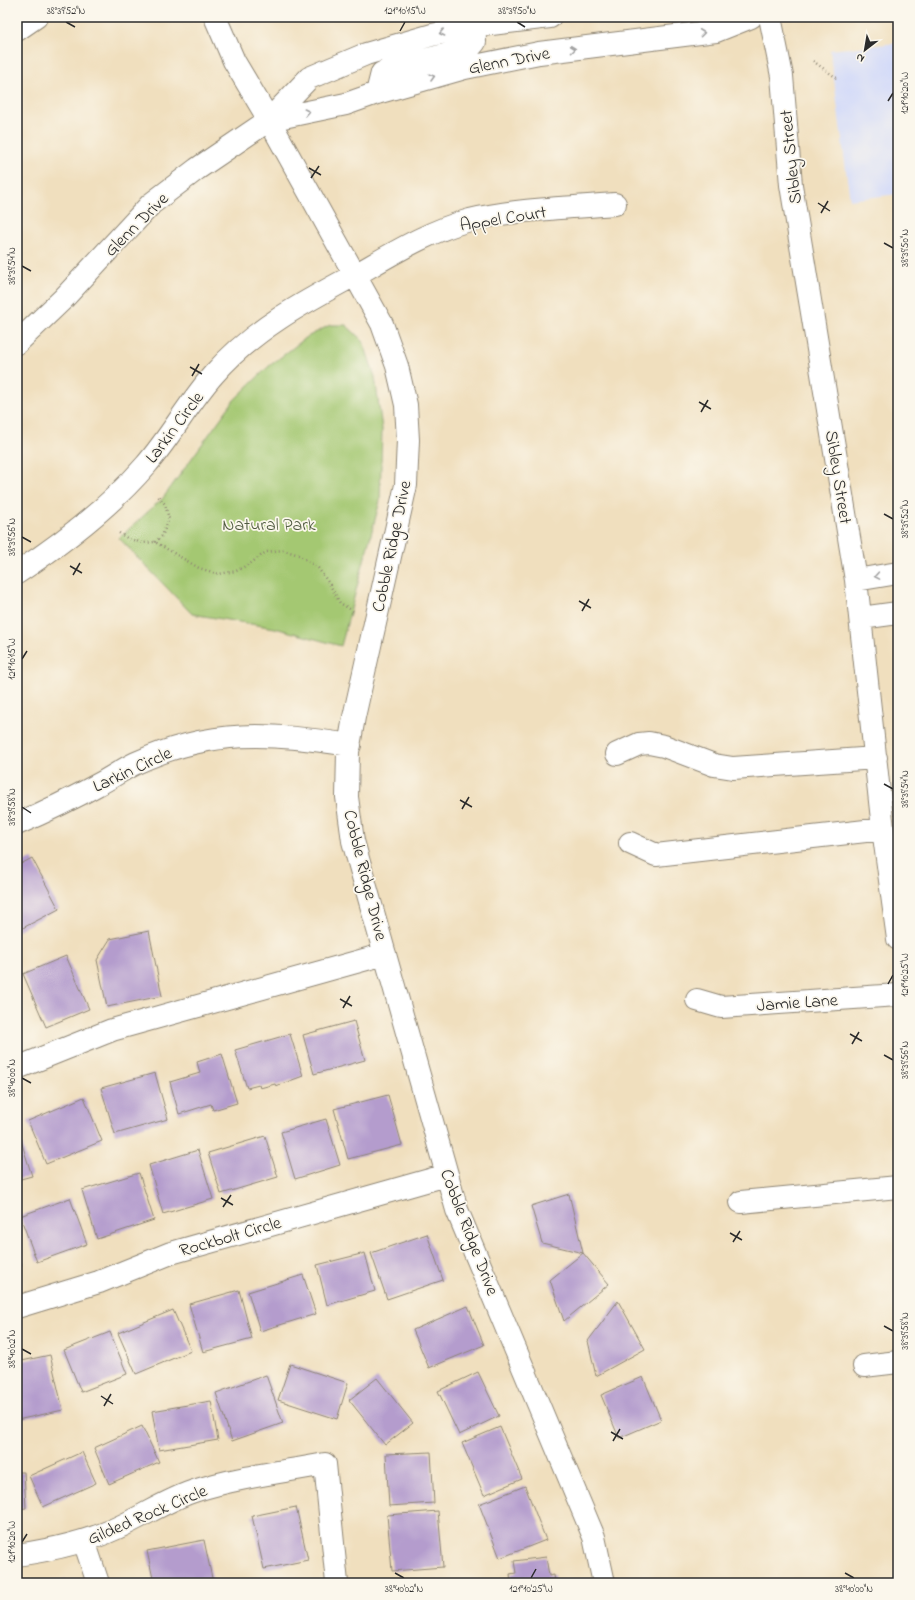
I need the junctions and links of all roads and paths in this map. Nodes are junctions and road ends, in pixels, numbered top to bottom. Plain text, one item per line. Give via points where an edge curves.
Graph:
1 (36, 17) edge
2 (214, 17) edge
3 (550, 17) edge
4 (751, 17) edge
5 (770, 17) edge
6 (474, 21) edge
7 (17, 30) edge
8 (813, 61) dead end
9 (838, 79) dead end
10 (378, 93) junction
11 (269, 120) junction
12 (615, 204) dead end
13 (355, 275) junction
14 (17, 343) edge
15 (158, 496) dead end
16 (119, 533) dead end
17 (155, 542) junction
18 (17, 573) edge
19 (898, 573) edge
20 (856, 580) junction
21 (898, 613) edge
22 (358, 614) dead end
23 (861, 618) junction
24 (350, 744) junction
25 (617, 754) dead end
26 (876, 758) junction
27 (17, 824) edge
28 (883, 829) junction
29 (630, 842) dead end
30 (898, 939) edge
31 (385, 954) junction
32 (898, 995) edge
33 (697, 1000) dead end
34 (17, 1068) edge
35 (447, 1175) junction
36 (898, 1187) edge
37 (741, 1202) dead end
38 (17, 1307) edge
39 (898, 1362) edge
40 (864, 1366) dead end
41 (84, 1541) junction
42 (17, 1555) edge
43 (98, 1583) edge
44 (336, 1583) edge
45 (604, 1583) edge

1 - 7 street
2 - 11 street, Cobble Ridge Drive via 234,60
3 - 6 street, Glenn Drive
10 -> 4 street, Glenn Drive via 480,65 539,53 716,31
5 - 20 street, Sibley Street via 782,76 791,186
6 - 10 street via 475,42 469,49 392,68 382,73
6 -> 11 street, Glenn Drive via 366,54 310,78
8 - 9 path
11 -> 10 street, Glenn Drive via 346,104
11 - 13 street, Cobble Ridge Drive
11 - 14 street, Glenn Drive via 151,204 63,299
12 - 13 street, Appel Court via 511,213 471,220 415,241
13 - 18 street, Larkin Circle via 272,322 241,346 213,375 147,464 110,503 54,549
13 - 24 street, Cobble Ridge Drive via 382,324 398,366 406,405 408,440 406,485
15 - 17 path via 165,504 169,519 162,536
16 - 17 path via 142,544
17 - 22 path via 199,568 219,574 236,571 266,552 283,550 299,555 318,568 340,603
19 -> 20 street
20 - 23 street, Sibley Street
21 - 23 street
23 - 26 street, Sibley Street
24 - 27 street, Larkin Circle via 291,736 251,735 211,739 172,749 135,764
24 - 31 street, Cobble Ridge Drive via 347,796 353,841
25 - 26 street via 639,744 649,743 714,765 733,768
26 - 28 street, Sibley Street
28 - 29 street via 656,855
28 - 30 street, Sibley Street
31 - 34 street via 112,1030
31 - 35 street, Cobble Ridge Drive
32 - 33 street, Jamie Lane via 720,1007
35 - 38 street, Rockbolt Circle via 171,1253 99,1282
35 - 45 street, Cobble Ridge Drive via 457,1210 594,1538
36 - 37 street
39 - 40 street
41 - 42 street, Gilded Rock Circle
41 - 43 street
41 - 44 street, Gilded Rock Circle via 196,1490 230,1481 325,1464

